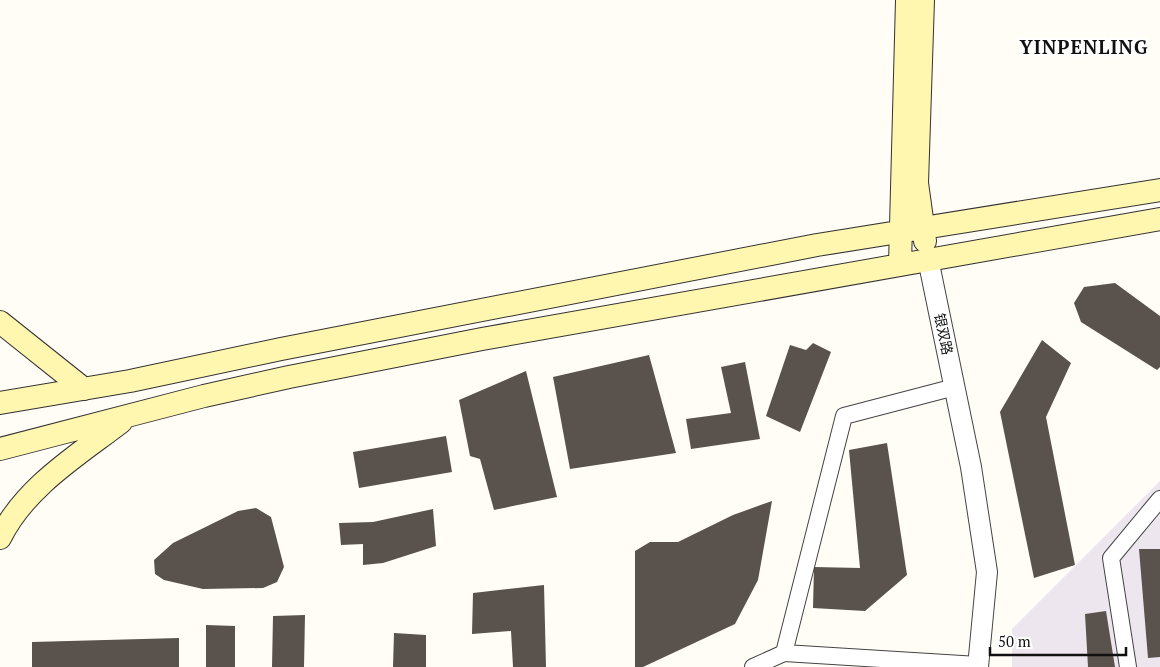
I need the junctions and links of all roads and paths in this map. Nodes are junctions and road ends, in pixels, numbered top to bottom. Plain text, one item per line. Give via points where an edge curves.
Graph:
1 (907, 0) edge
2 (923, 0) edge
3 (1160, 190) edge
4 (1160, 219) edge
5 (922, 227) junction
6 (900, 230) junction
7 (928, 260) junction
8 (900, 264) junction
9 (0, 322) edge
10 (955, 387) junction
11 (84, 389) junction
12 (0, 402) edge
13 (129, 416) junction
14 (0, 449) edge
15 (1160, 499) edge
16 (0, 538) edge
17 (784, 653) junction
18 (978, 666) edge
19 (752, 667) edge
20 (1128, 667) edge

1 - 6 main road
2 - 5 main road, 银双路 via 917,183
3 - 5 main road
4 - 7 main road
5 - 6 main road
5 - 7 main road, 银双路
6 - 8 main road
6 - 11 main road
7 - 8 main road
7 - 10 street, 银双路
8 - 13 main road via 318,371
9 - 11 main road
10 - 17 street via 844,416
10 - 18 street, 银双路 via 988,572
11 - 12 main road
13 - 14 main road
13 - 16 main road via 45,480 6,526
15 - 20 street via 1111,558
17 - 18 street
17 - 19 street

